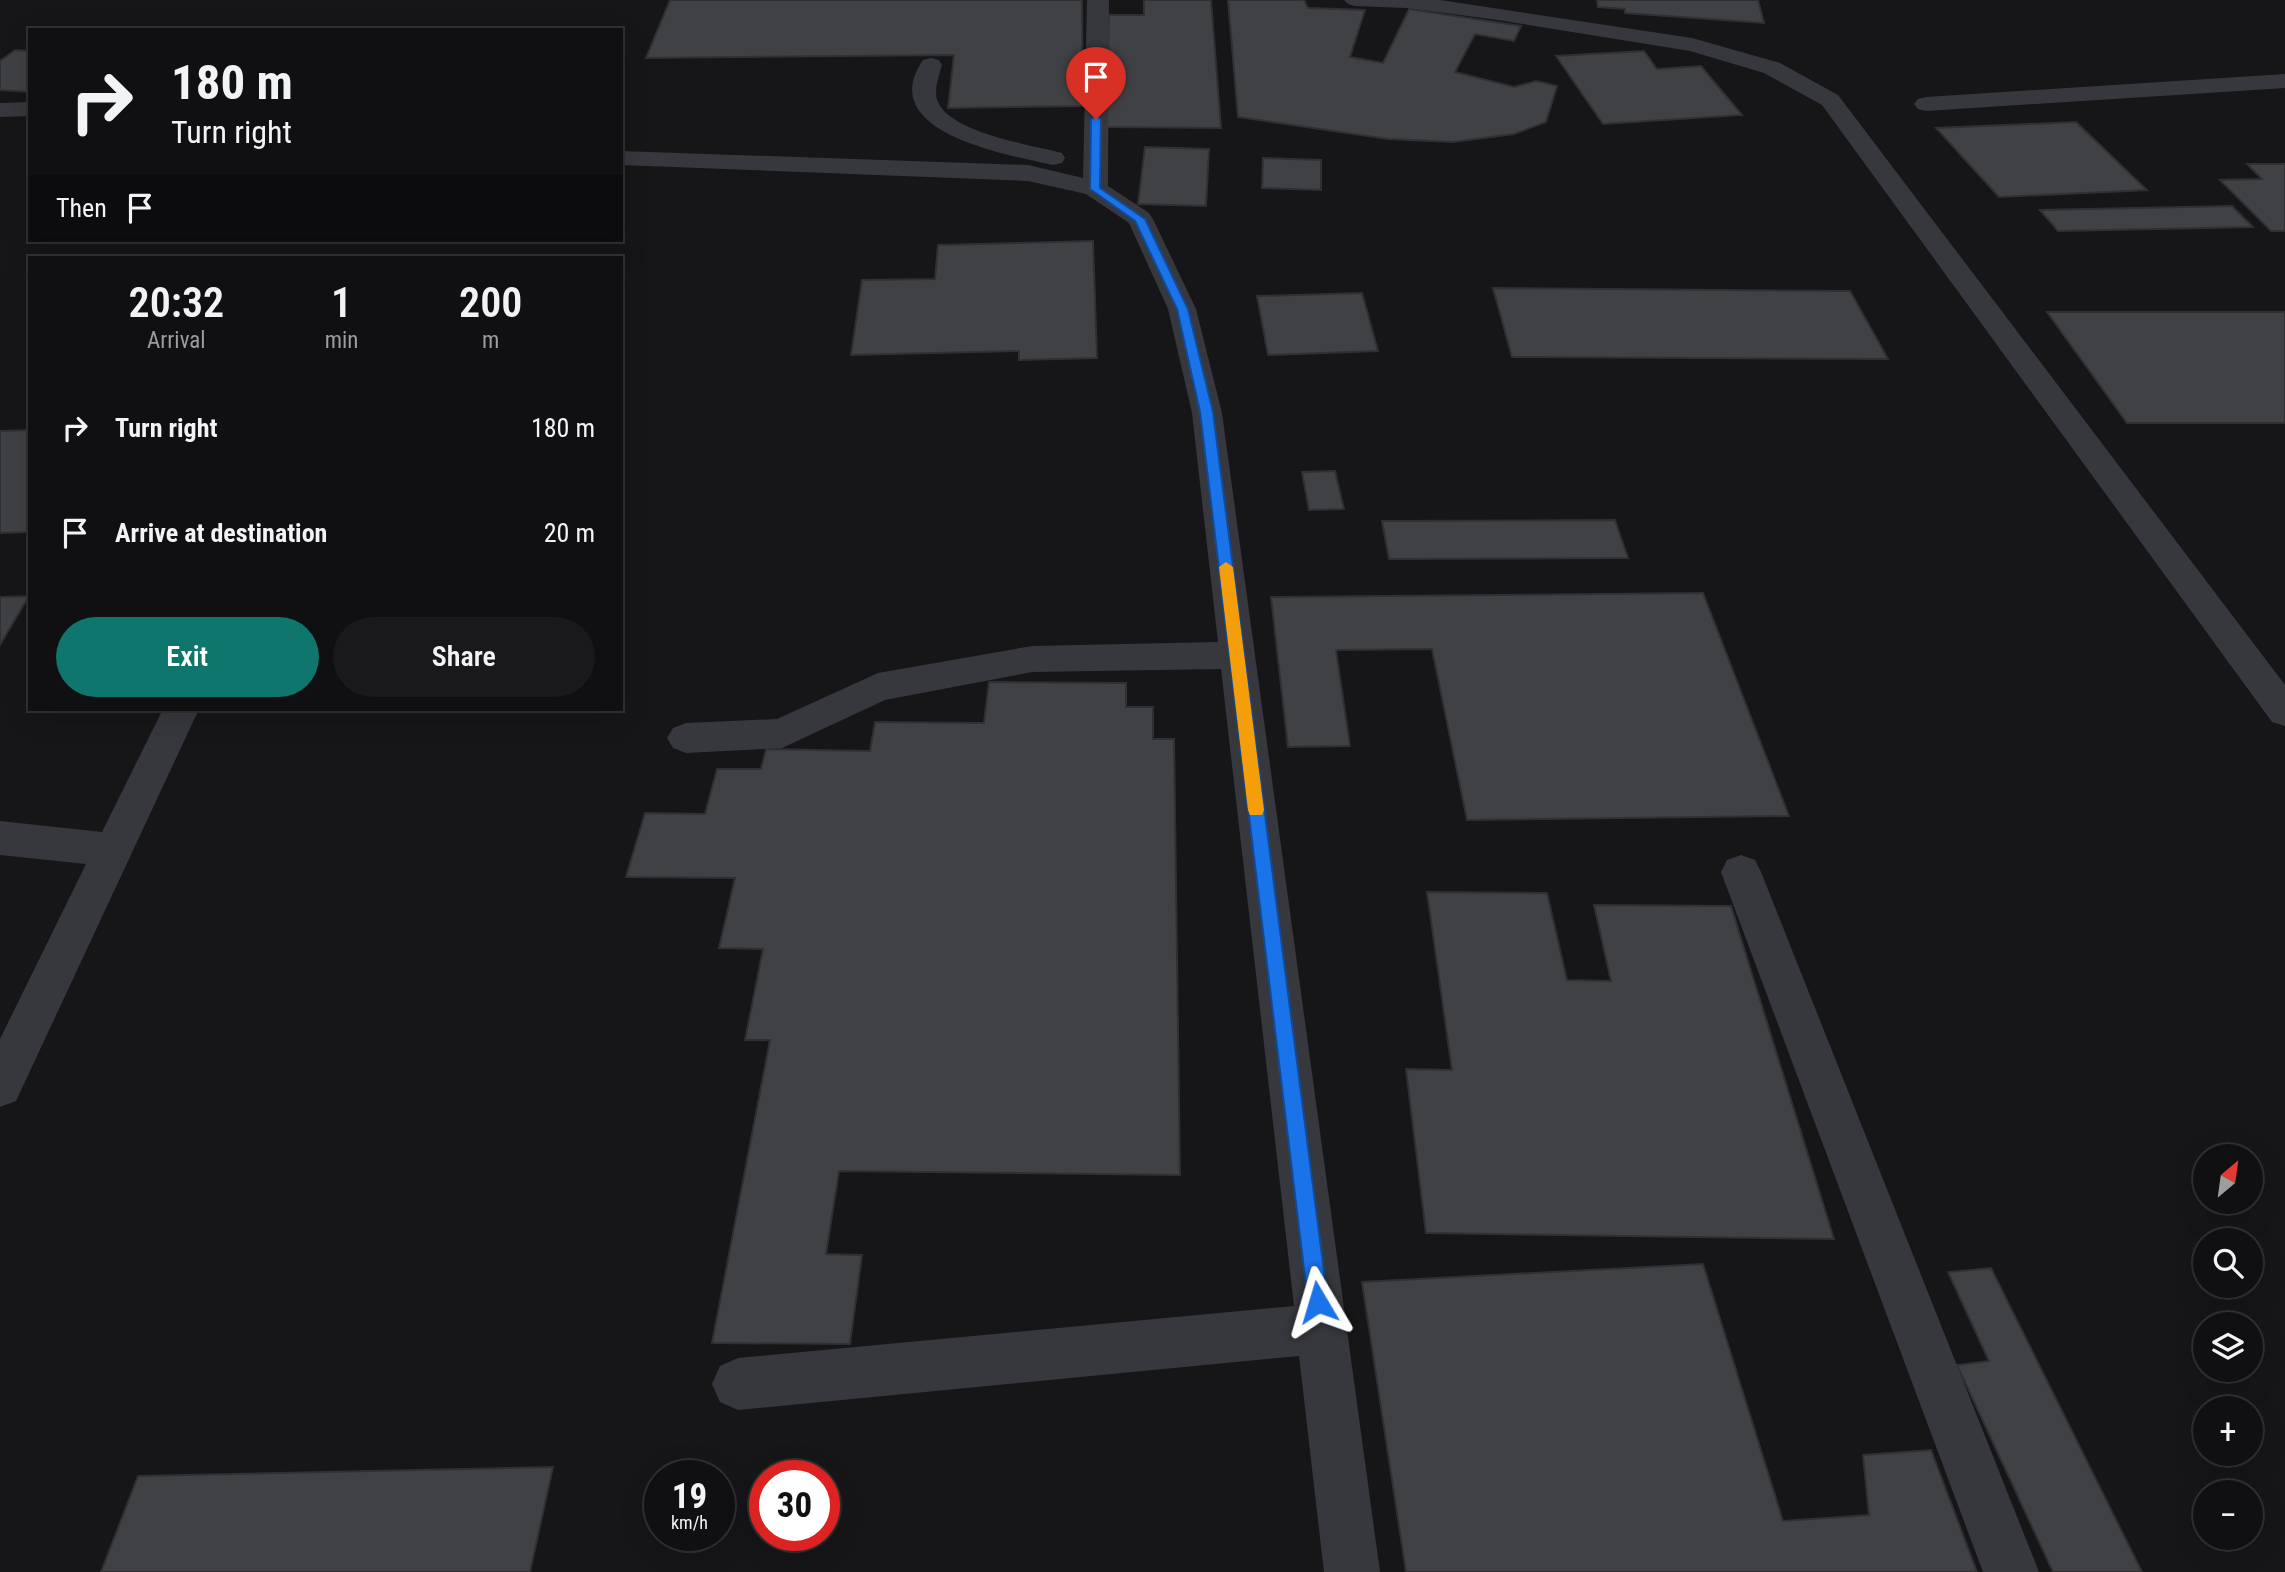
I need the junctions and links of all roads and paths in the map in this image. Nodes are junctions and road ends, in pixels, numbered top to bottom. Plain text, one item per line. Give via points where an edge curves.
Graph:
1 (1098, 0) edge
2 (1355, 0) edge
3 (1571, 12) edge
4 (931, 65) dead end
5 (2285, 81) edge
6 (1926, 104) dead end
7 (28, 109) edge
8 (0, 110) edge
9 (623, 158) edge
10 (1095, 179) junction
11 (1237, 655) junction
12 (180, 711) edge
13 (2285, 712) edge
14 (686, 738) dead end
15 (0, 838) edge
16 (113, 850) junction
17 (1741, 872) dead end
18 (0, 1086) edge
19 (1321, 1329) junction
20 (738, 1384) dead end
21 (1352, 1572) edge
22 (2011, 1572) edge

1 - 10 street
2 - 3 street
3 - 13 street via 1772,68 1830,100
4 - 10 street via 925,100 933,116 975,138
5 - 6 street
7 - 8 street
9 - 10 street
10 - 11 street via 1140,219 1182,309 1207,412
11 - 14 street via 1032,659 878,687 782,733
11 - 19 street
12 - 16 street
15 - 16 street
16 - 18 street
17 - 22 street
19 - 20 street
19 - 21 street

